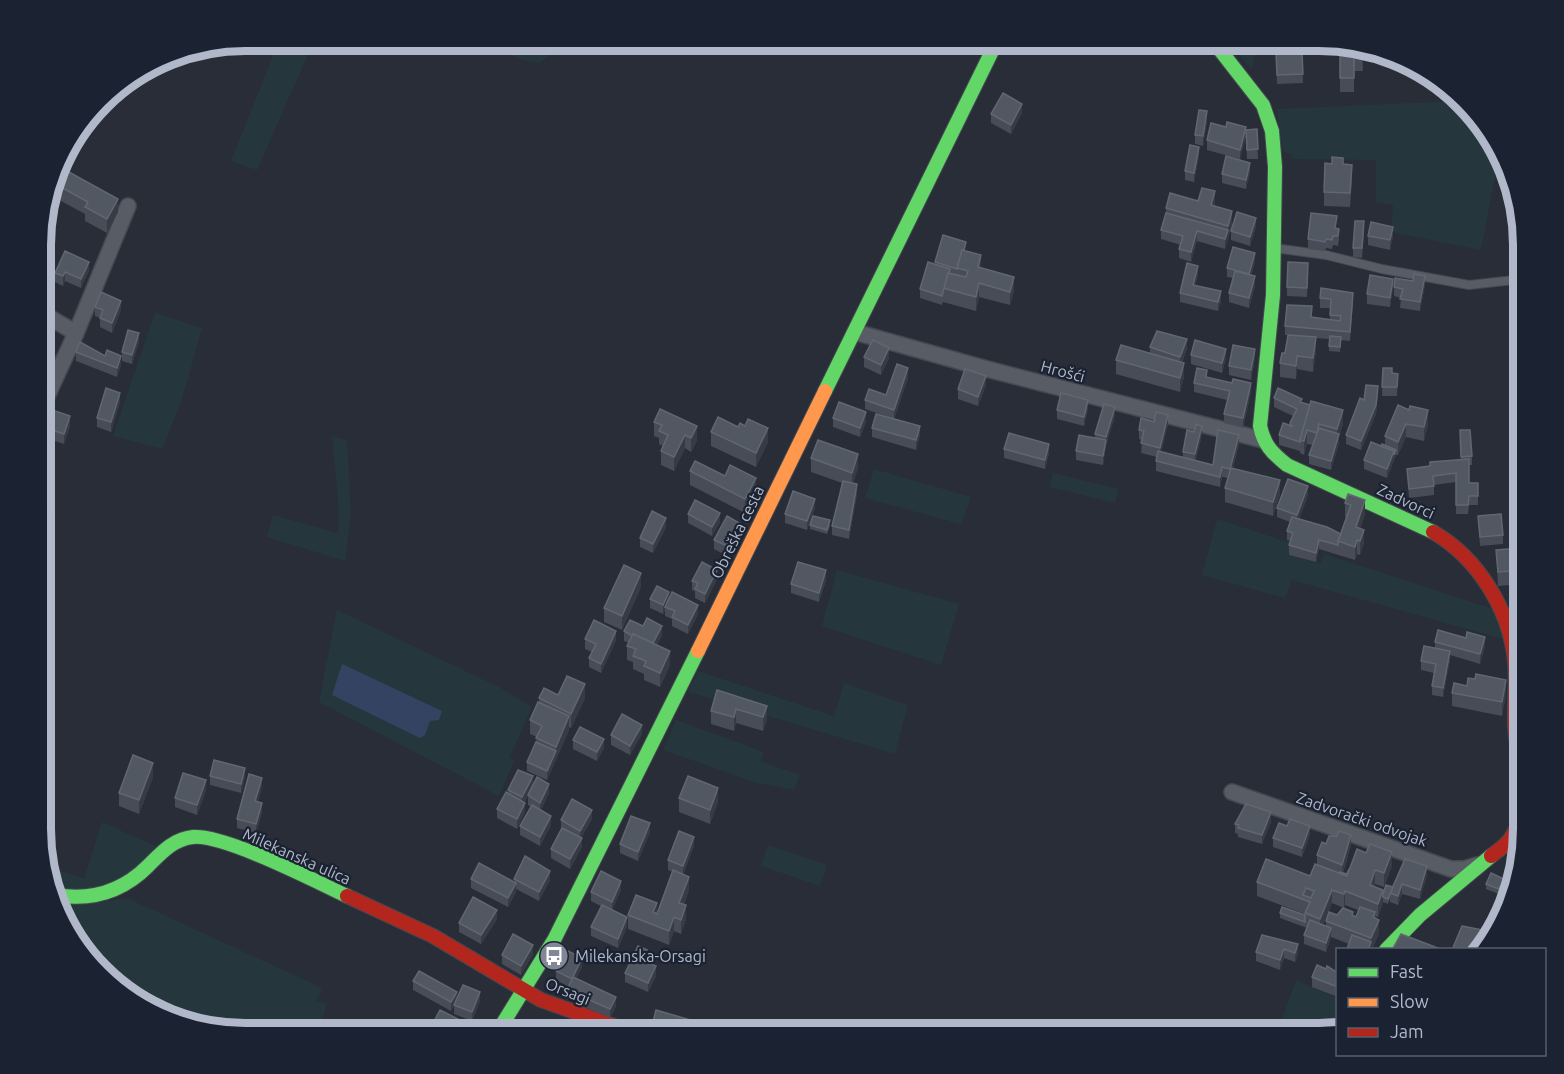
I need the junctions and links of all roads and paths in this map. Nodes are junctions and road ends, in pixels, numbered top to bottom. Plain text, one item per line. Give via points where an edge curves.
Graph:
1 (992, 51) edge
2 (1221, 51) edge
3 (128, 206) dead end
4 (1273, 248) junction
5 (1513, 280) edge
6 (51, 319) edge
7 (855, 332) junction
8 (76, 333) junction
9 (51, 387) edge
10 (1263, 440) junction
11 (1513, 649) edge
12 (1232, 792) dead end
13 (1513, 835) edge
14 (1481, 863) junction
15 (63, 895) edge
16 (1388, 948) edge
17 (524, 990) junction
18 (503, 1023) edge
19 (606, 1023) edge

1 - 7 street, Obreška cesta
2 - 4 street via 1252,88 1269,119 1275,167
3 - 8 street
4 - 5 lane via 1469,285
4 - 10 street via 1271,330 1260,426
6 - 8 street
7 - 10 street, Hrošći
7 - 17 street, Obreška cesta via 582,886
8 - 9 street
10 - 11 street, Zadvorci via 1276,458 1287,465 1393,512 1454,545 1491,591 1506,621
12 - 14 street, Zadvorački odvojak via 1451,869
13 - 14 street, Zadvorci
14 - 16 street, Zadvorci
15 - 17 street, Milekanska ulica via 108,893 128,884 175,842 208,837 300,874 433,936
17 - 18 street, Obreška cesta
17 - 19 street, Orsagi

